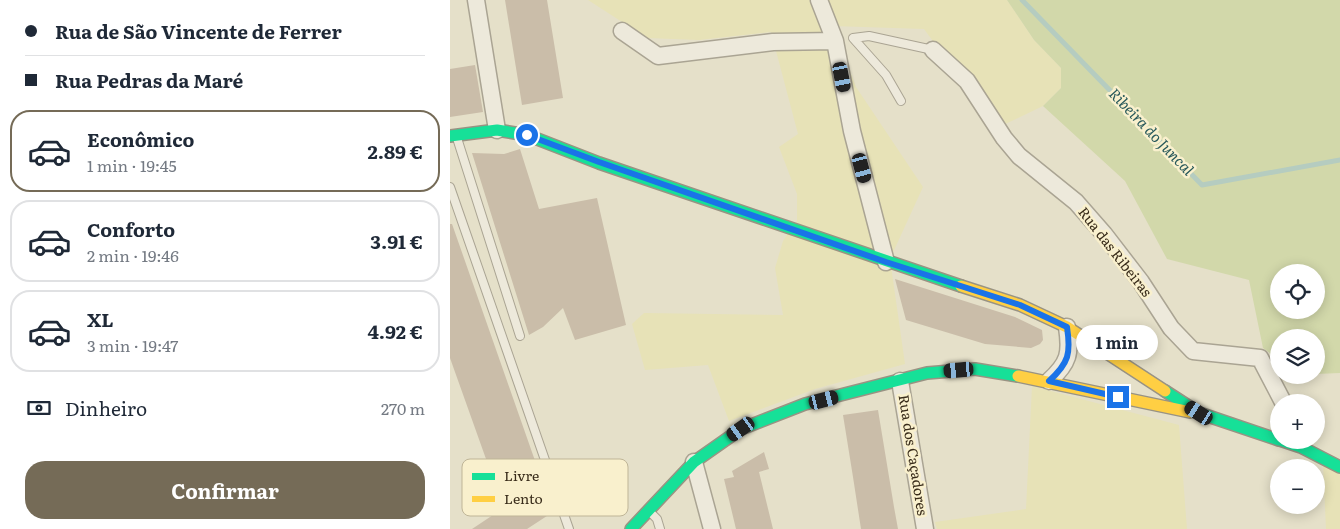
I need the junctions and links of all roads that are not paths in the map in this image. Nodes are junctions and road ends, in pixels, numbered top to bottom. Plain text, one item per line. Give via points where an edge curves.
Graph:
1 (476, 0) edge
2 (819, 0) edge
3 (622, 31) dead end
4 (835, 41) junction
5 (933, 50) joint
6 (901, 101) dead end
7 (497, 130) junction
8 (453, 135) edge
9 (450, 187) edge
10 (886, 262) junction
11 (1067, 327) junction
12 (520, 336) dead end
13 (900, 381) junction
14 (1049, 381) junction
15 (1279, 394) edge
16 (1199, 413) junction
17 (1270, 437) edge
18 (1309, 449) edge
19 (545, 459) edge
20 (694, 462) junction
21 (1340, 467) edge
22 (648, 510) junction
23 (564, 516) edge
24 (569, 529) edge
25 (631, 529) edge
26 (660, 529) edge
27 (712, 529) edge
28 (925, 529) edge

1 - 7 street
2 - 4 street
3 - 4 street via 658,56 773,42
4 - 10 street via 852,131
5 - 6 lane via 869,36 853,38 886,75
5 - 15 street, Rua das Ribeiras via 967,81 1019,156 1076,202 1104,234 1141,282 1170,328 1193,351 1260,358
7 - 8 street
7 - 10 street via 527,135
8 - 12 lane
9 - 19 lane
10 - 11 street via 1020,305
11 - 14 street via 1070,345 1067,360
11 - 16 street
13 - 14 street via 927,373 975,368
13 - 20 street via 805,404 741,429
13 - 28 street, Rua dos Caçadores
14 - 16 street
16 - 17 street
18 - 21 street
20 - 22 street
20 - 27 street
22 - 25 street
22 - 26 lane via 657,519
23 - 24 lane

